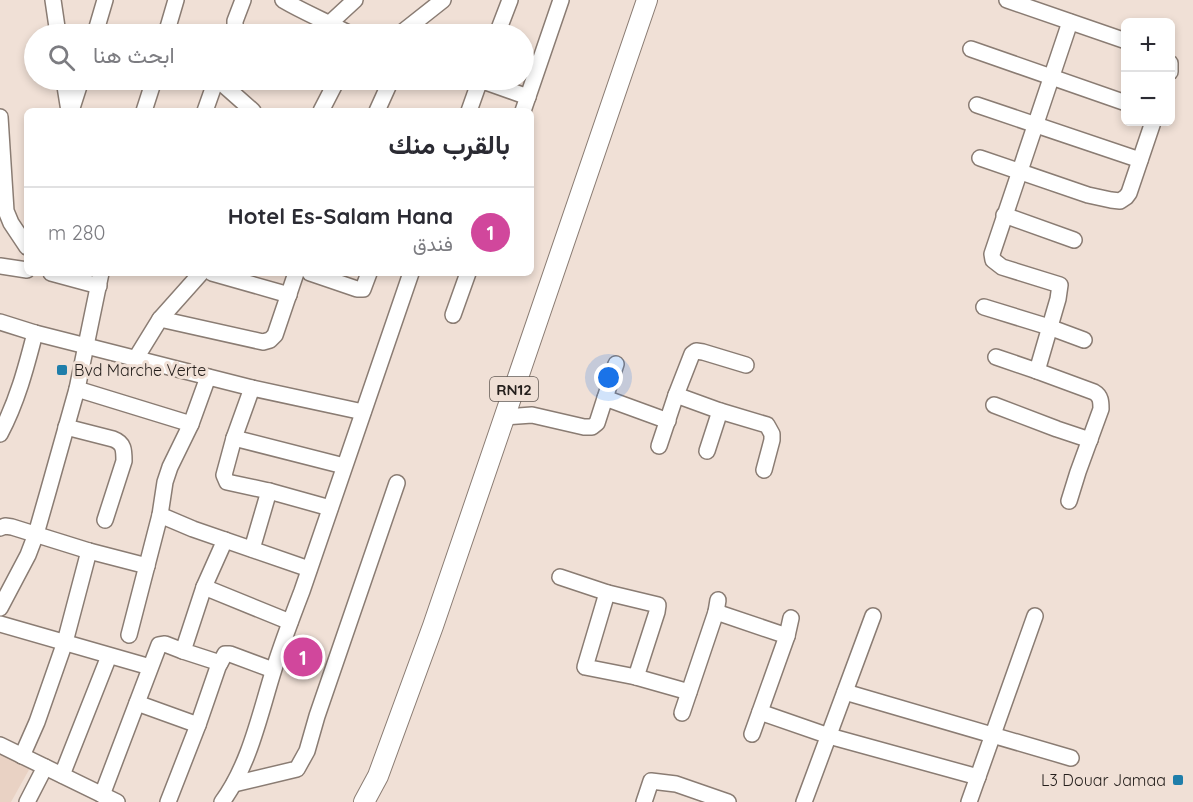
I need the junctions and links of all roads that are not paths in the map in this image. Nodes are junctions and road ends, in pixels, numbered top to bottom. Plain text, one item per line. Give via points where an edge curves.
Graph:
1 (53, 0) edge
2 (105, 0) edge
3 (176, 0) edge
4 (243, 0) edge
5 (283, 0) edge
6 (356, 0) edge
7 (443, 0) edge
8 (510, 0) edge
9 (561, 0) edge
10 (647, 0) edge
11 (1007, 0) edge
12 (1070, 22) junction
13 (330, 23) joint
14 (57, 24) edge
15 (98, 24) edge
16 (169, 24) edge
17 (235, 24) edge
18 (413, 24) edge
19 (501, 24) edge
20 (1121, 40) edge
21 (971, 49) dead end
22 (1051, 78) junction
23 (534, 80) edge
24 (66, 90) edge
25 (77, 90) edge
26 (150, 90) edge
27 (213, 90) edge
28 (229, 90) edge
29 (332, 90) edge
30 (386, 90) edge
31 (476, 90) edge
32 (499, 90) edge
33 (1121, 102) edge
34 (526, 104) edge
35 (977, 105) dead end
36 (69, 108) edge
37 (71, 108) edge
38 (145, 108) edge
39 (206, 108) edge
40 (250, 108) edge
41 (323, 108) edge
42 (378, 108) edge
43 (470, 108) edge
44 (0, 117) edge
45 (1034, 125) junction
46 (1152, 126) edge
47 (980, 158) dead end
48 (1140, 159) junction
49 (2, 165) edge
50 (1018, 171) junction
51 (1004, 215) junction
52 (1074, 240) dead end
53 (24, 242) edge
54 (0, 266) edge
55 (24, 270) edge
56 (75, 276) edge
57 (198, 276) edge
58 (222, 276) edge
59 (295, 276) edge
60 (318, 276) edge
61 (368, 276) edge
62 (410, 276) edge
63 (467, 276) edge
64 (100, 279) edge
65 (289, 295) junction
66 (984, 307) dead end
67 (453, 315) dead end
68 (160, 319) junction
69 (0, 322) edge
70 (1049, 327) junction
71 (35, 333) junction
72 (1084, 340) dead end
73 (85, 345) junction
74 (996, 357) dead end
75 (136, 358) junction
76 (615, 364) dead end
77 (746, 365) dead end
78 (1036, 371) junction
79 (208, 376) junction
80 (252, 388) junction
81 (77, 389) junction
82 (513, 391) junction
83 (676, 395) junction
84 (605, 398) junction
85 (994, 405) dead end
86 (720, 411) junction
87 (363, 412) junction
88 (532, 415) junction
89 (505, 417) junction
90 (668, 421) junction
91 (191, 424) junction
92 (66, 427) junction
93 (0, 434) edge
94 (234, 438) junction
95 (1090, 440) junction
96 (659, 446) dead end
97 (707, 452) dead end
98 (344, 466) junction
99 (764, 470) dead end
100 (398, 483) dead end
101 (269, 491) junction
102 (1069, 501) dead end
103 (330, 508) junction
104 (160, 516) junction
105 (105, 520) dead end
106 (0, 528) edge
107 (36, 534) junction
108 (225, 540) junction
109 (252, 549) junction
110 (89, 551) junction
111 (147, 566) junction
112 (309, 569) junction
113 (560, 577) dead end
114 (5, 586) edge
115 (204, 588) junction
116 (607, 593) junction
117 (0, 608) edge
118 (873, 616) dead end
119 (1035, 616) dead end
120 (791, 618) dead end
121 (290, 622) junction
122 (0, 624) edge
123 (129, 635) dead end
124 (787, 636) junction
125 (65, 642) junction
126 (183, 651) junction
127 (109, 656) junction
128 (220, 663) junction
129 (150, 667) junction
130 (273, 670) junction
131 (636, 678) junction
132 (689, 692) junction
133 (845, 692) junction
134 (138, 703) junction
135 (682, 712) dead end
136 (760, 712) junction
137 (198, 725) junction
138 (752, 734) dead end
139 (829, 735) junction
140 (993, 735) junction
141 (0, 745) edge
142 (22, 756) junction
143 (1071, 758) dead end
144 (45, 766) junction
145 (62, 775) junction
146 (378, 776) junction
147 (978, 777) junction
148 (234, 784) junction
149 (102, 795) junction
150 (27, 802) edge
151 (117, 802) edge
152 (168, 802) edge
153 (222, 802) edge
154 (364, 802) edge
155 (374, 802) edge
156 (644, 802) edge
157 (728, 802) edge
158 (804, 802) edge
159 (969, 802) edge

1 - 14 street
2 - 15 street
3 - 16 street
4 - 17 street
5 - 13 street
6 - 13 street
7 - 18 street
8 - 19 street
9 - 23 street
10 - 82 main road, RN12
11 - 12 street
12 - 20 street
12 - 22 street
21 - 22 street
22 - 33 street
22 - 45 street
24 - 36 street
25 - 37 street
26 - 38 street
27 - 39 street
28 - 40 street
29 - 41 street
30 - 42 street
31 - 43 street
32 - 34 street
35 - 45 street
44 - 49 street
45 - 48 street
45 - 50 street
46 - 48 street
47 - 50 street
48 - 50 street via 1129,193 1120,201 1088,195
49 - 53 street via 6,212
50 - 51 street
51 - 52 street
51 - 70 street via 993,247 993,260 1002,267 1060,285
54 - 55 street
56 - 64 street
57 - 68 street
58 - 65 street
59 - 65 street
60 - 61 street via 357,290 363,289
62 - 87 street
63 - 67 street
64 - 73 street
65 - 68 street via 275,335 263,342
66 - 70 street
68 - 75 street
69 - 71 street
70 - 72 street
70 - 78 street
71 - 73 street
71 - 93 street via 18,392
73 - 75 street
73 - 81 street
74 - 78 street
75 - 79 street
76 - 84 street
77 - 83 street via 696,351
78 - 95 street via 1098,394 1101,409
79 - 80 street
79 - 91 street
80 - 87 street
80 - 94 street
81 - 91 street
81 - 92 street
82 - 88 street
82 - 89 main road, RN12
83 - 86 street
83 - 90 street
84 - 88 street via 592,427
84 - 90 street
85 - 95 street
86 - 97 street
86 - 99 street via 767,425 772,440
87 - 98 street
88 - 89 street
89 - 146 main road, RN12
90 - 96 street
91 - 104 street via 170,467
92 - 105 street via 113,439 123,446 124,461
92 - 107 street
94 - 98 street
94 - 101 street via 224,478 227,482
95 - 102 street
98 - 103 street
100 - 148 street via 308,751 297,769
101 - 103 street
101 - 109 street
103 - 112 street
104 - 108 street
104 - 111 street
106 - 107 street via 8,526
107 - 110 street
107 - 114 street via 28,555
108 - 109 street
108 - 115 street
109 - 112 street
110 - 111 street
110 - 125 street
111 - 123 street
112 - 121 street
113 - 116 street
114 - 117 street
115 - 121 street
115 - 126 street
116 - 131 street via 658,605
116 - 131 street via 585,667
118 - 133 street
119 - 140 street
120 - 124 street
121 - 130 street
122 - 125 street
124 - 132 street via 717,606
124 - 136 street
125 - 127 street
125 - 142 street
126 - 128 street
126 - 129 street via 159,645
127 - 129 street
127 - 145 street
128 - 130 street via 228,653
128 - 137 street
129 - 134 street
130 - 148 street
131 - 132 street
132 - 135 street
133 - 139 street
133 - 140 street
134 - 137 street
134 - 149 street
136 - 138 street
136 - 139 street
137 - 152 street
139 - 147 street
139 - 158 street
140 - 143 street
140 - 147 street
141 - 142 street
142 - 144 street
144 - 145 street
144 - 150 street
145 - 149 street
146 - 154 main road, RN12
146 - 155 main road, RN12
147 - 159 street
148 - 153 street
149 - 151 street
156 - 157 street via 651,781 676,784

